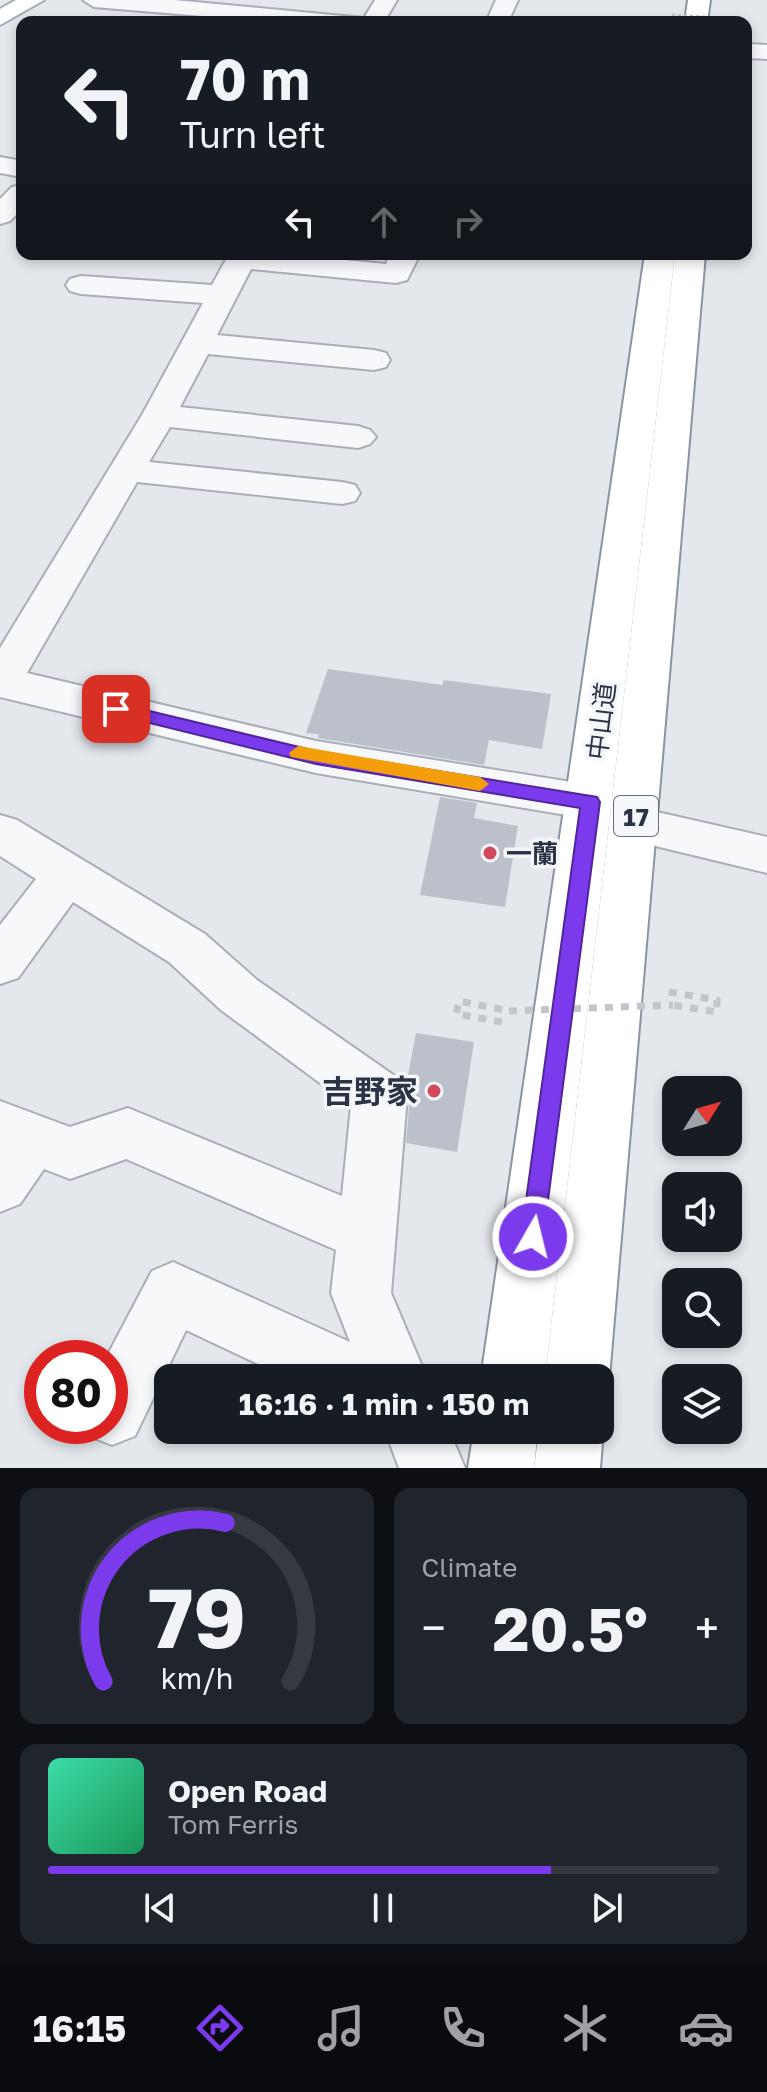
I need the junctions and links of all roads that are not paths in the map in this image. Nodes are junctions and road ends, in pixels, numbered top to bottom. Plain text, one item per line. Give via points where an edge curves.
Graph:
1 (33, 0) edge
2 (94, 0) edge
3 (219, 16) edge
4 (0, 18) edge
5 (16, 199) edge
6 (0, 215) edge
7 (241, 260) edge
8 (277, 260) edge
9 (402, 260) edge
10 (659, 260) edge
11 (689, 260) edge
12 (81, 285) dead end
13 (222, 295) junction
14 (197, 343) junction
15 (374, 360) dead end
16 (166, 401) junction
17 (355, 422) dead end
18 (126, 470) junction
19 (342, 493) dead end
20 (0, 682) edge
21 (590, 802) junction
22 (635, 825) junction
23 (0, 833) edge
24 (767, 855) edge
25 (67, 874) junction
26 (0, 963) edge
27 (16, 1133) edge
28 (0, 1185) edge
29 (366, 1234) junction
30 (327, 1364) edge
31 (389, 1364) edge
32 (515, 1364) edge
33 (578, 1364) edge
34 (128, 1381) edge
35 (423, 1444) edge
36 (504, 1444) edge
37 (570, 1444) edge
38 (432, 1468) edge
39 (501, 1468) edge
40 (567, 1468) edge

1 - 4 main road
2 - 3 street
5 - 6 street
7 - 13 street
8 - 9 street via 396,274
10 - 21 main road, 中山道 / 17
11 - 22 main road, 中山道 / 17
12 - 13 street
13 - 14 street
14 - 15 street
14 - 16 street
16 - 17 street
16 - 18 street
18 - 19 street
18 - 20 street
20 - 21 street via 316,757
21 - 32 main road, 中山道 / 17
22 - 24 street
22 - 33 main road, 中山道 / 17
23 - 25 street
25 - 26 street
25 - 29 street via 187,948 239,995 380,1096
27 - 28 street
27 - 29 street via 70,1153 128,1133
29 - 31 street via 361,1293
30 - 34 street via 173,1292
35 - 38 street
36 - 39 main road
37 - 40 main road

